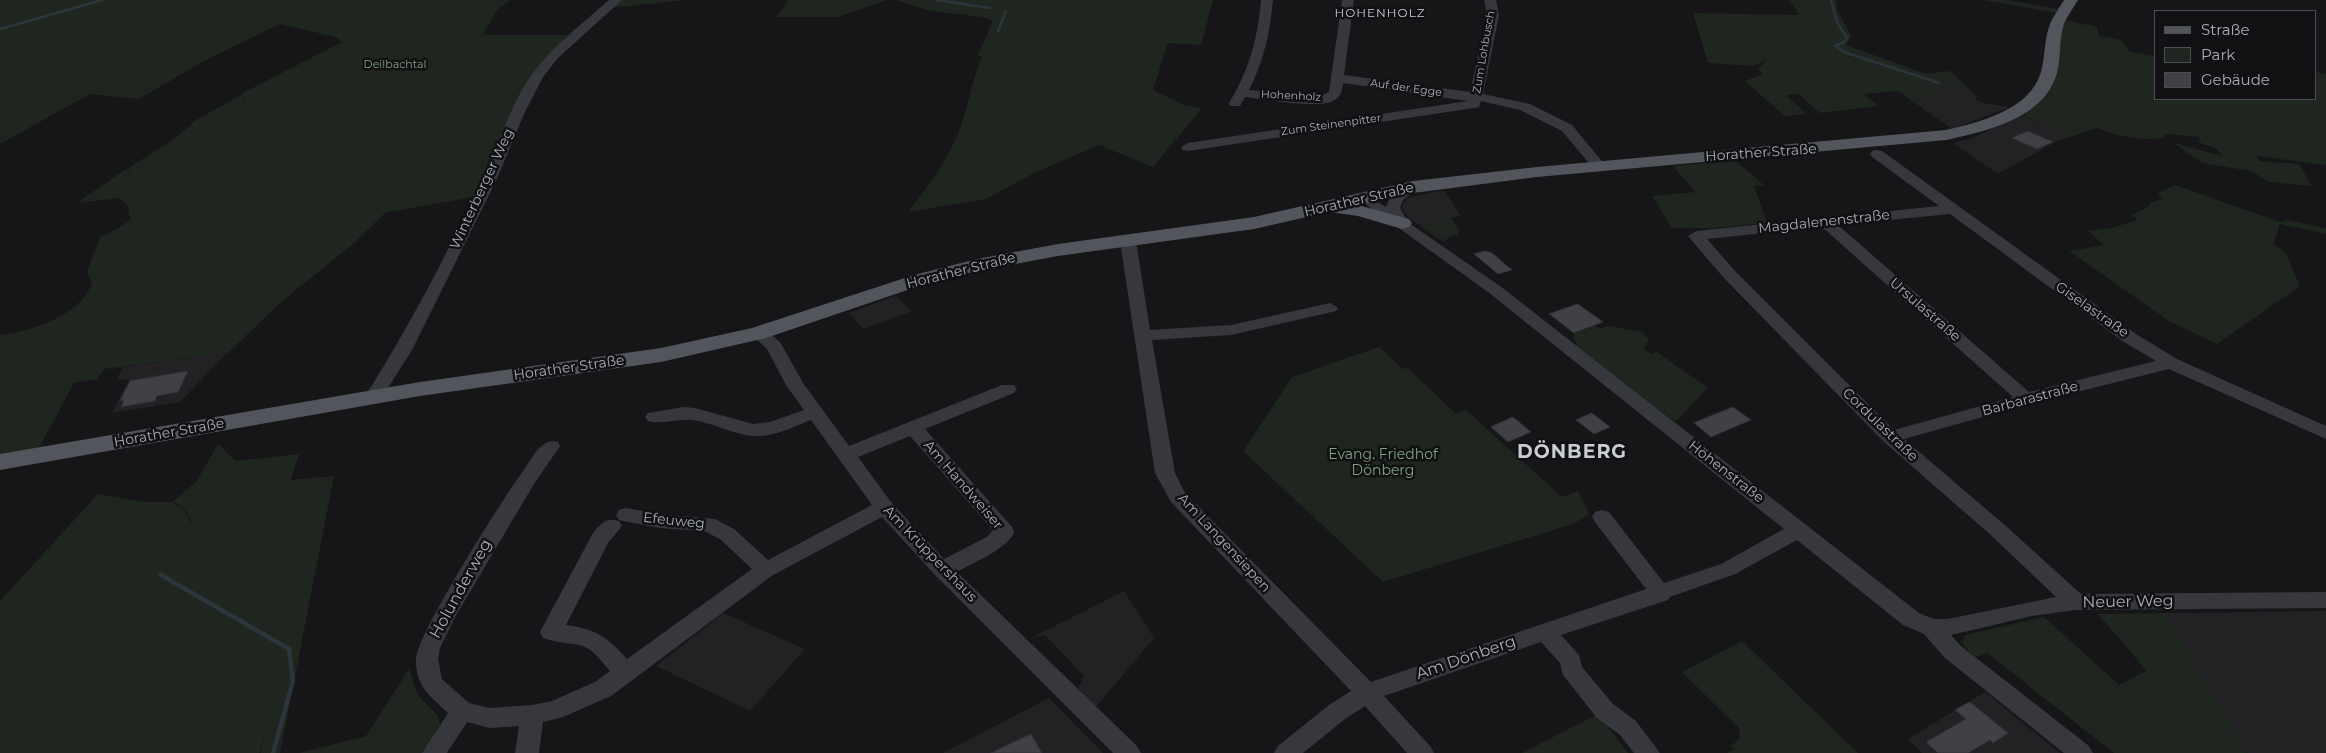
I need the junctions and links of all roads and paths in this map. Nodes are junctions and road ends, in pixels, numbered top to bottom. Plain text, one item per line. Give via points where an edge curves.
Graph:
1 (616, 0) edge
2 (1267, 0) edge
3 (1348, 0) edge
4 (1490, 0) edge
5 (2071, 0) edge
6 (1337, 78) junction
7 (1475, 101) junction
8 (1188, 148) dead end
9 (1877, 154) dead end
10 (1599, 166) junction
11 (1414, 187) junction
12 (1364, 198) junction
13 (1328, 207) junction
14 (1952, 209) junction
15 (1824, 221) junction
16 (1402, 223) junction
17 (1696, 236) joint
18 (1128, 241) junction
19 (1330, 308) dead end
20 (758, 333) junction
21 (1142, 335) junction
22 (2172, 362) junction
23 (1008, 389) dead end
24 (374, 398) junction
25 (2026, 399) junction
26 (814, 413) junction
27 (654, 418) dead end
28 (913, 427) junction
29 (2326, 433) edge
30 (1890, 437) junction
31 (551, 446) dead end
32 (845, 455) junction
33 (0, 462) edge
34 (884, 507) junction
35 (1602, 517) dead end
36 (1798, 530) junction
37 (766, 570) junction
38 (942, 570) junction
39 (1661, 594) junction
40 (2326, 600) edge
41 (2076, 602) junction
42 (1932, 628) junction
43 (1545, 631) junction
44 (625, 673) junction
45 (1367, 693) junction
46 (462, 710) junction
47 (532, 715) junction
48 (434, 753) edge
49 (527, 753) edge
50 (1129, 753) edge
51 (1286, 753) edge
52 (1422, 753) edge
53 (1648, 753) edge
54 (2081, 753) edge

1 - 24 street, Winterberger Weg via 554,55 537,76 484,190 403,350
2 - 6 street, Hohenholz via 1258,52 1238,98 1321,100 1335,93
3 - 6 street, Hohenholz
4 - 7 street, Zum Lohbusch via 1493,14
5 - 10 main road, Horather Straße via 2056,27 2050,68 2039,93 2014,111 1980,126 1932,138
6 - 7 street, Auf der Egge
7 - 8 street, Zum Steinenpitter
7 - 10 street, Auf der Egge via 1525,107 1559,123 1579,140
9 - 14 street, Giselastraße
10 - 11 main road, Horather Straße via 1470,178
11 - 12 main road, Horather Straße
11 - 16 street via 1396,198 1393,208
12 - 13 main road, Horather Straße
12 - 16 street, Höhenstraße
13 - 16 main road via 1360,211
13 - 18 main road, Horather Straße via 1254,224
14 - 15 street, Magdalenenstraße
14 - 22 street, Giselastraße via 2130,338
15 - 17 street, Magdalenenstraße
15 - 25 street, Ursulastraße
16 - 36 street, Höhenstraße via 1494,290
17 - 30 street, Cordulastraße via 1735,281
18 - 20 main road, Horather Straße via 977,265 921,279
18 - 21 street, Am Langensiepen
19 - 21 street via 1306,311 1242,329
20 - 24 main road, Horather Straße via 661,355
20 - 26 street, Am Krüppershaus via 774,346
21 - 45 street, Am Langensiepen via 1165,472 1178,497
22 - 25 street, Barbarastraße
22 - 29 street, Giselastraße
23 - 28 street, Am Handweiser
24 - 33 main road, Horather Straße
25 - 30 street, Barbarastraße
26 - 27 street via 772,428 753,430 695,414
26 - 32 street, Am Krüppershaus
28 - 32 street, Am Handweiser
28 - 38 street, Am Handweiser via 1003,528 1004,533 994,542
30 - 41 street, Cordulastraße
31 - 46 street, Holunderweg via 494,530 429,648 427,659 432,684
32 - 34 street, Am Krüppershaus
34 - 37 street, Holunderweg
34 - 38 street, Am Krüppershaus
35 - 39 street
36 - 39 street, Am Dönberg via 1728,569
36 - 42 street, Höhenstraße via 1912,619
37 - 44 street, Holunderweg
37 - 44 street, Efeuweg via 727,534 708,524 619,521 600,538 551,632 593,638 604,646
38 - 50 street, Am Krüppershaus
39 - 43 street, Am Dönberg
40 - 41 street, Neuer Weg
41 - 42 street, Neuer Weg
42 - 54 street, Höhenstraße via 1953,652
43 - 45 street, Am Dönberg
43 - 53 street via 1571,661 1571,669 1605,711 1628,728
44 - 47 street, Holunderweg via 577,702
45 - 51 street, Am Dönberg via 1337,712
45 - 52 street, Am Langensiepen
46 - 47 street, Holunderweg via 490,718
46 - 48 street
47 - 49 street

